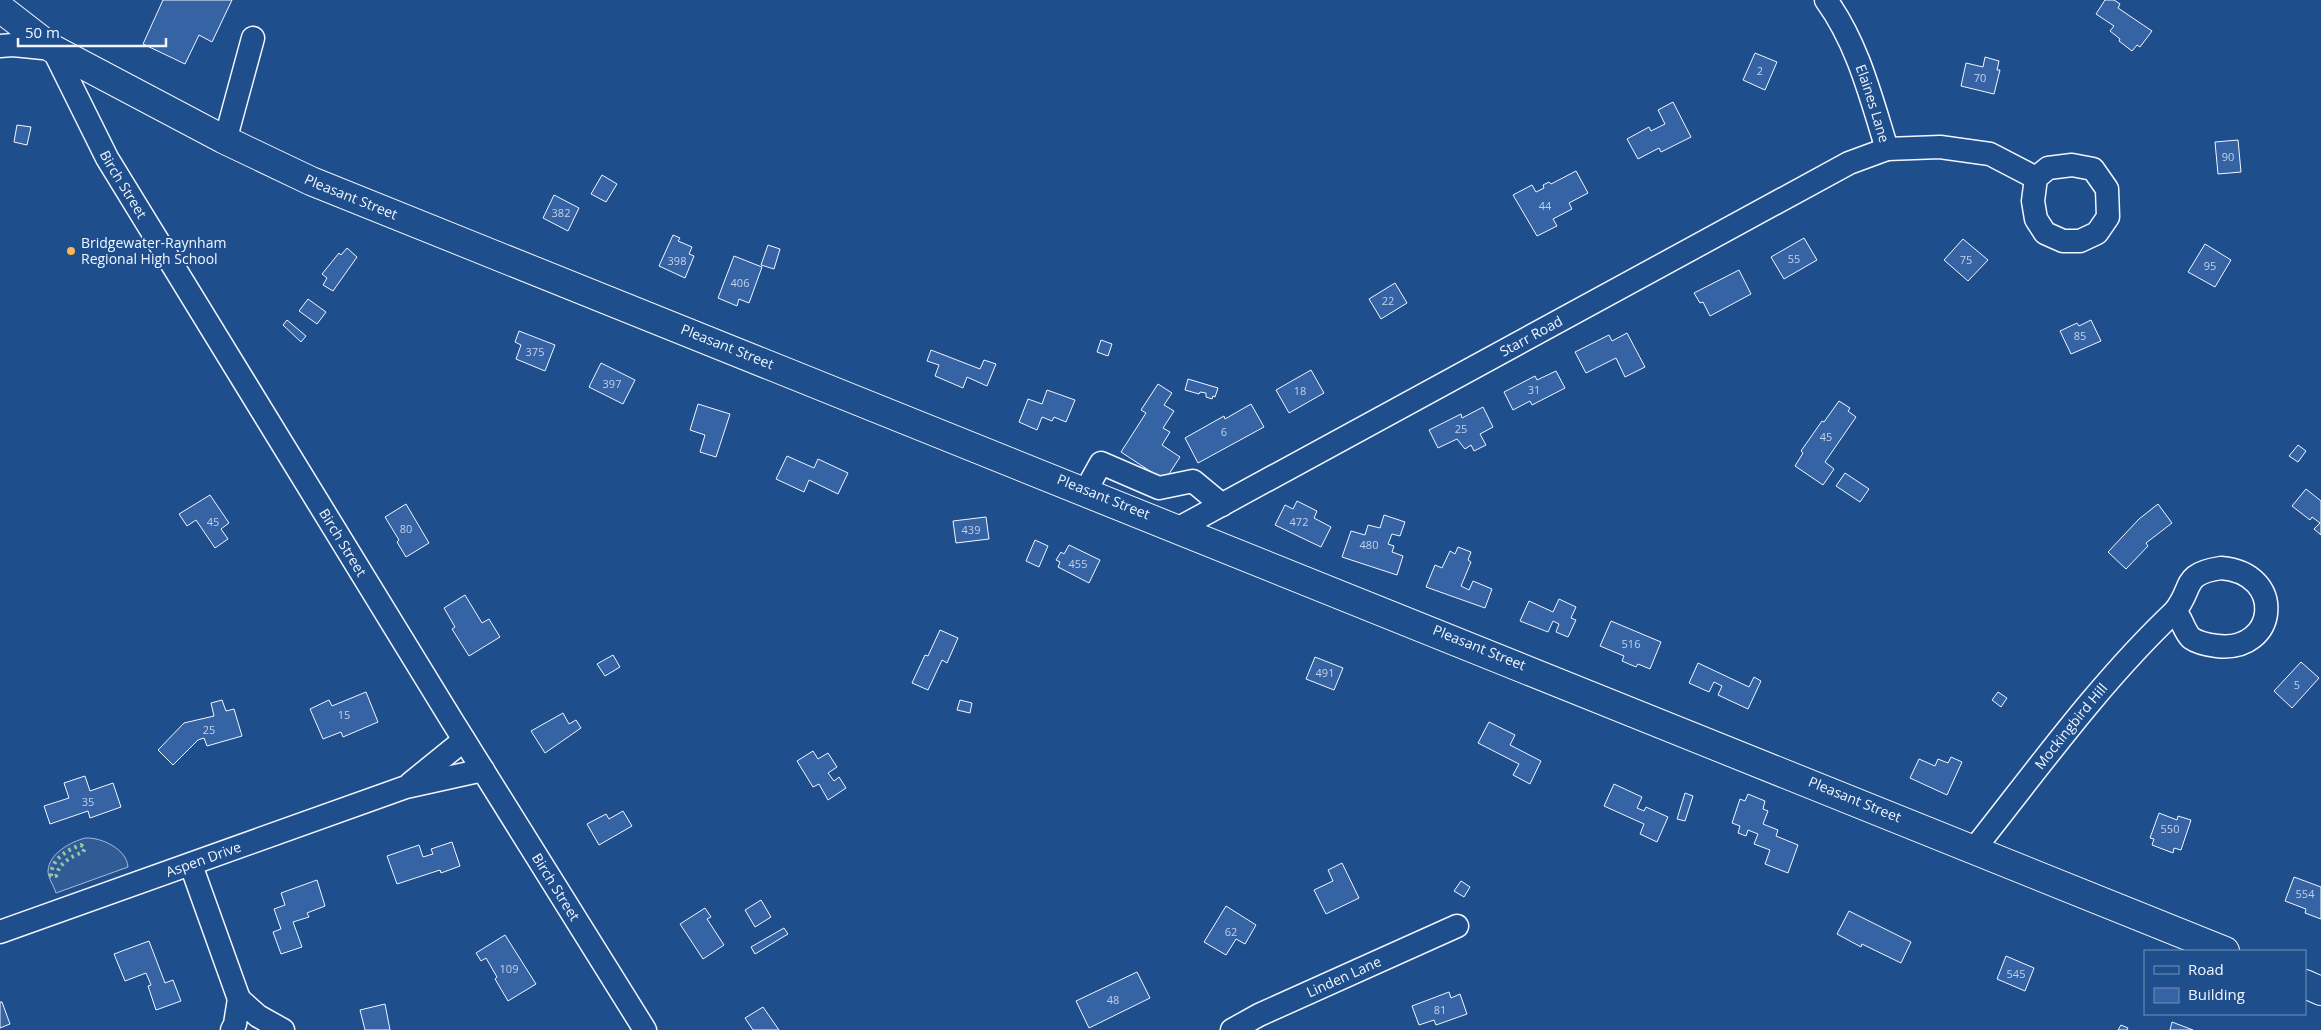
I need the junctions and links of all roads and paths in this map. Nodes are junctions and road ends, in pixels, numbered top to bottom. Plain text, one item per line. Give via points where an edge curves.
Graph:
1 (1826, 0) edge
2 (0, 8) edge
3 (253, 38) dead end
4 (0, 46) edge
5 (53, 48) junction
6 (225, 141) junction
7 (1887, 149) junction
8 (2036, 178) dead end
9 (1086, 490) junction
10 (1222, 505) junction
11 (1179, 528) junction
12 (2175, 611) dead end
13 (464, 740) junction
14 (483, 770) junction
15 (406, 786) junction
16 (1975, 848) junction
17 (191, 865) junction
18 (1457, 926) dead end
19 (0, 932) edge
20 (2223, 950) edge
21 (2306, 984) edge
22 (2321, 991) edge
23 (239, 999) junction
24 (232, 1030) edge
25 (283, 1030) edge
26 (645, 1030) edge
27 (1232, 1030) edge

1 - 7 street, Elaines Lane via 1857,54
2 - 5 main road, Pleasant Street
3 - 6 street
4 - 5 street
5 - 6 main road, Pleasant Street
5 - 13 street, Birch Street via 107,158
6 - 9 main road, Pleasant Street via 311,181
7 - 8 street, Elaines Lane via 1940,147 1990,154
7 - 10 street, Starr Road via 1849,163
9 - 10 street via 1101,463 1159,488 1193,482
9 - 11 main road, Pleasant Street
10 - 11 street, Starr Road
11 - 16 main road, Pleasant Street
12 - 16 street, Mockingbird Hill via 2130,654 2102,687
13 - 14 street, Birch Street
13 - 15 street, Aspen Drive
14 - 15 street, Aspen Drive
14 - 26 street, Birch Street
15 - 17 street, Aspen Drive
16 - 20 main road, Pleasant Street
17 - 19 street, Aspen Drive
17 - 23 street
18 - 27 street, Linden Lane
21 - 22 main road
23 - 24 street
23 - 25 street via 258,1016

